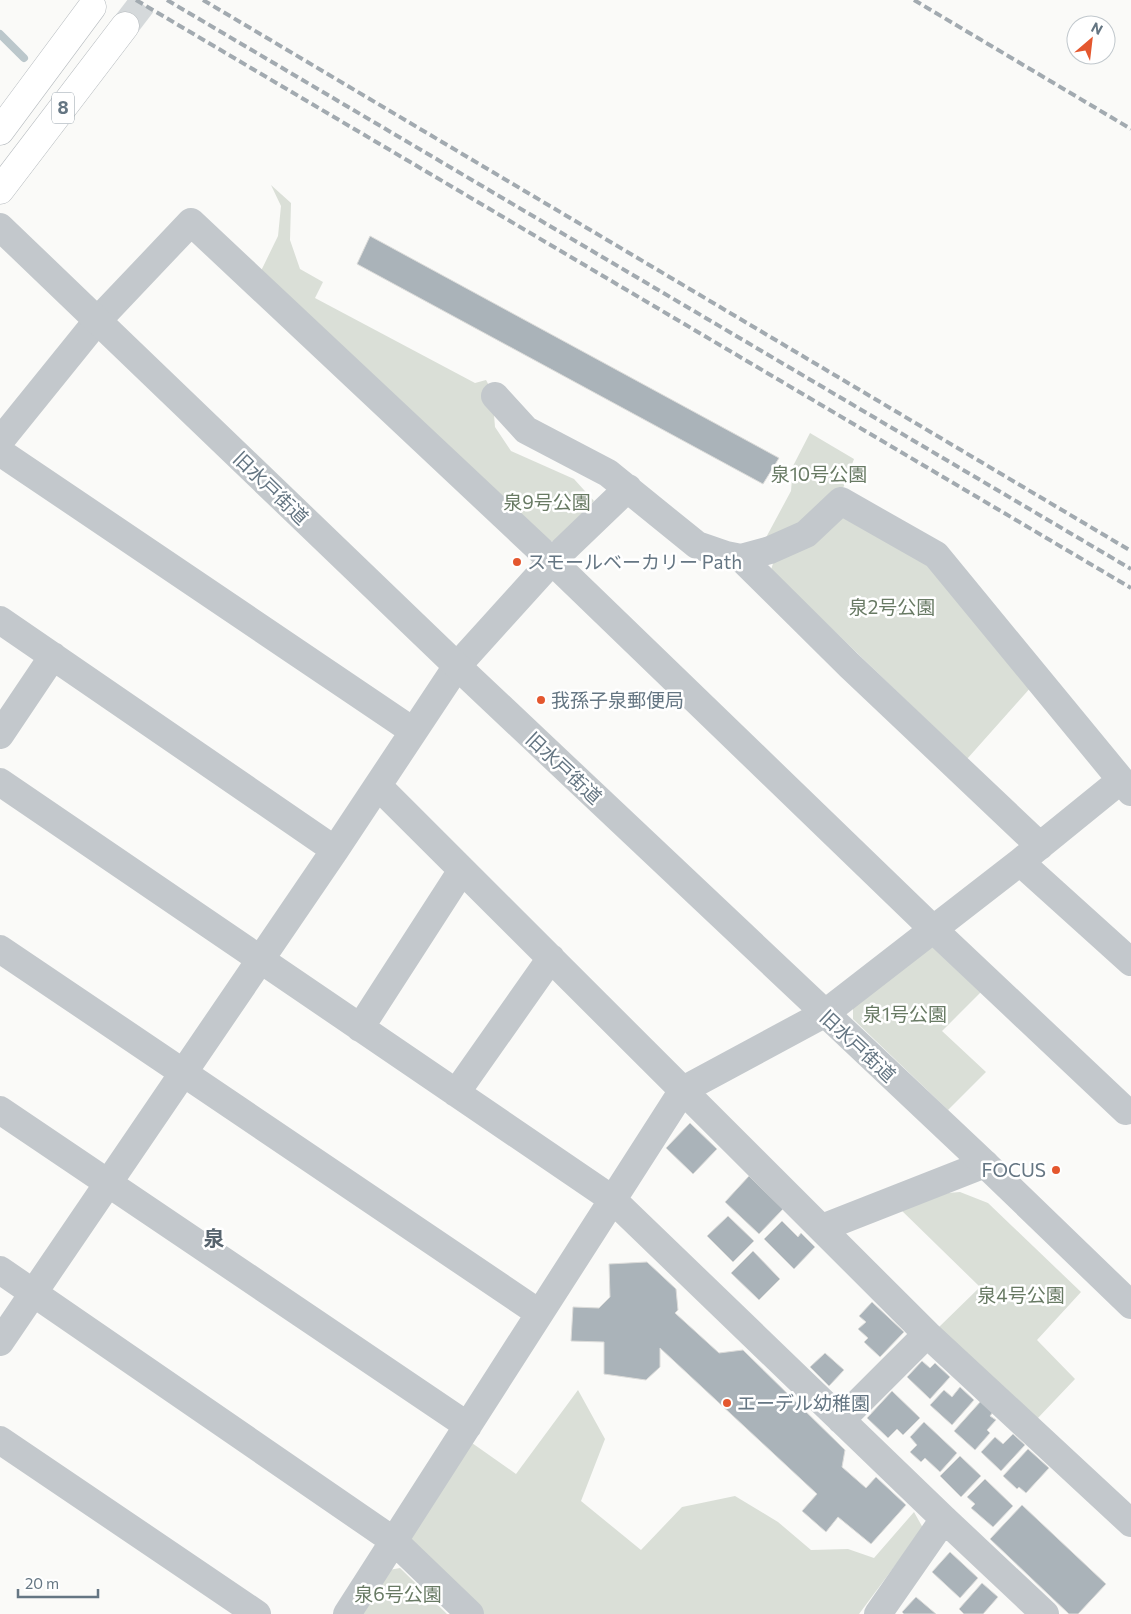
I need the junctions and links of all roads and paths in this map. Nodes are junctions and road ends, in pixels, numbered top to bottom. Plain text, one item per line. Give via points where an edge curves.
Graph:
1 (92, 7) dead end
2 (125, 26) tunnel mouth
3 (0, 130) edge
4 (0, 190) edge
5 (0, 227) edge
6 (98, 320) junction
7 (495, 396) dead end
8 (0, 441) edge
9 (0, 452) edge
10 (628, 488) junction
11 (741, 558) junction
12 (552, 561) junction
13 (0, 620) edge
14 (53, 656) junction
15 (457, 666) junction
16 (413, 730) junction
17 (0, 735) edge
18 (0, 782) edge
19 (378, 786) junction
20 (1126, 786) edge
21 (335, 850) junction
22 (1030, 854) junction
23 (462, 870) junction
24 (933, 929) junction
25 (0, 949) edge
26 (551, 958) junction
27 (260, 960) junction
28 (1131, 962) edge
29 (824, 1014) junction
30 (360, 1028) junction
31 (185, 1072) junction
32 (683, 1090) junction
33 (456, 1093) junction
34 (1129, 1109) edge
35 (0, 1110) edge
36 (985, 1164) junction
37 (108, 1183) junction
38 (612, 1199) junction
39 (822, 1228) junction
40 (0, 1270) edge
41 (34, 1293) junction
42 (1131, 1305) edge
43 (539, 1313) junction
44 (927, 1334) junction
45 (0, 1342) edge
46 (841, 1420) junction
47 (468, 1426) junction
48 (0, 1440) edge
49 (944, 1519) junction
50 (1131, 1522) edge
51 (394, 1541) junction
52 (257, 1614) edge
53 (347, 1614) edge
54 (470, 1614) edge
55 (878, 1614) edge
56 (1045, 1614) edge

1 - 3 main road, 8
2 - 4 main road, 8
5 - 6 street, 旧水戸街道
6 - 8 street
6 - 12 street via 191,222
6 - 15 street, 旧水戸街道
7 - 10 street via 526,430 608,473
9 - 16 street
10 - 11 street via 697,545
10 - 12 street
11 - 20 street via 770,550 806,534 842,501 936,556
11 - 22 street via 849,665
12 - 15 street
12 - 24 street
13 - 14 street
14 - 17 street
14 - 21 street
15 - 16 street
15 - 29 street, 旧水戸街道
16 - 19 street
18 - 27 street
19 - 21 street
19 - 23 street
20 - 22 street
21 - 27 street
22 - 24 street
22 - 28 street
23 - 26 street
23 - 30 street
24 - 29 street
24 - 34 street
25 - 31 street
26 - 32 street
26 - 33 street
27 - 30 street
27 - 31 street
29 - 32 street
29 - 36 street, 旧水戸街道
30 - 33 street
31 - 37 street
31 - 43 street
32 - 38 street
32 - 39 street
33 - 38 street
35 - 37 street
36 - 39 street
36 - 42 street, 旧水戸街道
37 - 41 street
37 - 47 street
38 - 43 street
38 - 46 street
39 - 44 street
40 - 41 street
41 - 45 street
41 - 51 street
43 - 47 street
44 - 46 street
44 - 50 street
46 - 49 street
47 - 51 street
48 - 52 street
49 - 55 street
49 - 56 street
51 - 53 street
51 - 54 street

